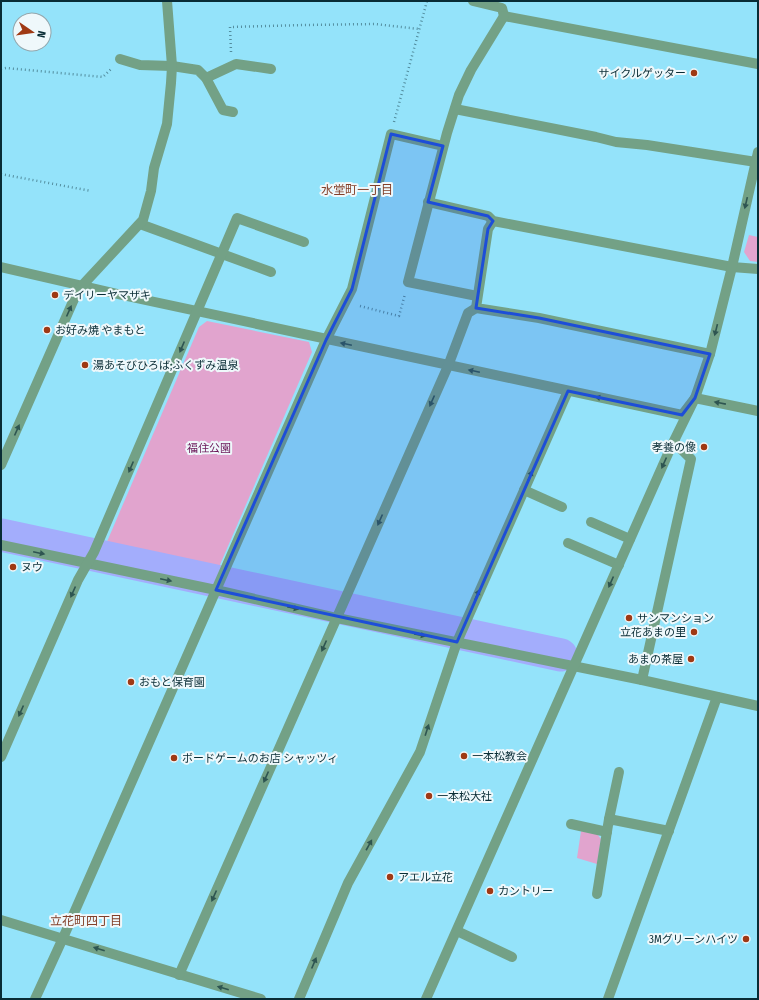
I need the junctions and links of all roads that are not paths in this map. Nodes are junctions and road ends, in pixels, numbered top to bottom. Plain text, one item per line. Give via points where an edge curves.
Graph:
1 (167, 1) edge
2 (473, 1) edge
3 (504, 16) junction
4 (120, 59) road end
5 (758, 64) edge
6 (172, 66) junction
7 (271, 69) dead end
8 (210, 76) junction
9 (455, 109) junction
10 (234, 112) dead end
11 (443, 146) junction
12 (757, 157) edge
13 (428, 202) junction
14 (493, 221) junction
15 (140, 224) junction
16 (304, 242) dead end
17 (222, 255) junction
18 (1, 267) edge
19 (732, 267) junction
20 (758, 268) edge
21 (271, 272) dead end
22 (82, 285) junction
23 (477, 296) junction
24 (476, 308) junction
25 (198, 312) junction
26 (326, 340) junction
27 (710, 354) junction
28 (448, 366) junction
29 (568, 391) junction
30 (695, 398) junction
31 (758, 410) edge
32 (674, 442) junction
33 (1, 465) edge
34 (524, 490) junction
35 (562, 507) dead end
36 (591, 522) dead end
37 (630, 539) junction
38 (568, 543) dead end
39 (1, 545) edge
40 (91, 558) junction
41 (619, 565) junction
42 (219, 584) junction
43 (340, 611) junction
44 (459, 636) junction
45 (574, 667) junction
46 (642, 680) junction
47 (717, 697) junction
48 (758, 706) edge
49 (1, 757) edge
50 (619, 772) dead end
51 (609, 819) junction
52 (571, 824) dead end
53 (669, 830) junction
54 (607, 832) junction
55 (597, 894) dead end
56 (1, 920) edge
57 (457, 931) junction
58 (64, 938) junction
59 (512, 957) dead end
60 (179, 975) junction
61 (35, 999) edge
62 (261, 999) edge
63 (299, 999) edge
64 (426, 999) edge
65 (608, 999) edge

1 - 6 street
2 - 3 street via 502,8
3 - 5 street
3 - 9 street via 471,70
4 - 6 street via 140,65
6 - 8 street via 198,70
6 - 15 street via 167,124 154,168 151,191
7 - 8 street via 236,64
8 - 10 street via 223,110
9 - 11 street
9 - 12 street via 616,142
11 - 13 street
11 - 26 street via 391,134 352,289
12 -> 19 street
13 - 14 street via 488,216
13 - 23 street via 408,282
14 - 19 street
14 - 23 street via 488,229
15 - 17 street
15 - 22 street
16 - 17 street via 237,218
17 - 21 street
17 - 25 street
18 - 22 street
19 - 20 street
19 -> 27 street
22 - 25 street
33 -> 22 street
23 - 24 street
24 - 27 street via 539,318
24 - 28 street via 468,313
25 - 26 street
25 -> 40 street
28 -> 26 street
26 - 42 street
27 - 30 street
29 -> 28 street
28 -> 43 street
30 -> 29 street via 682,415
34 -> 29 street
31 -> 30 street
30 - 32 street
32 -> 37 street
32 - 46 street via 691,458
34 - 35 street
44 -> 34 street
36 - 37 street
37 - 41 street
38 - 41 street
39 -> 40 street
40 -> 42 street
40 -> 49 street via 78,580
41 -> 45 street
42 -> 43 street
42 - 58 street
43 -> 44 street
43 -> 60 street
44 - 45 street
63 -> 44 street via 348,883 420,752
45 - 46 street
45 - 57 street
46 - 47 street
47 - 48 street
47 - 53 street
50 - 51 street
51 - 53 street
51 - 54 street
52 - 54 street
53 - 65 street
54 - 55 street
56 - 58 street
57 - 59 street
57 - 64 street
60 -> 58 street
58 - 61 street
62 -> 60 street

